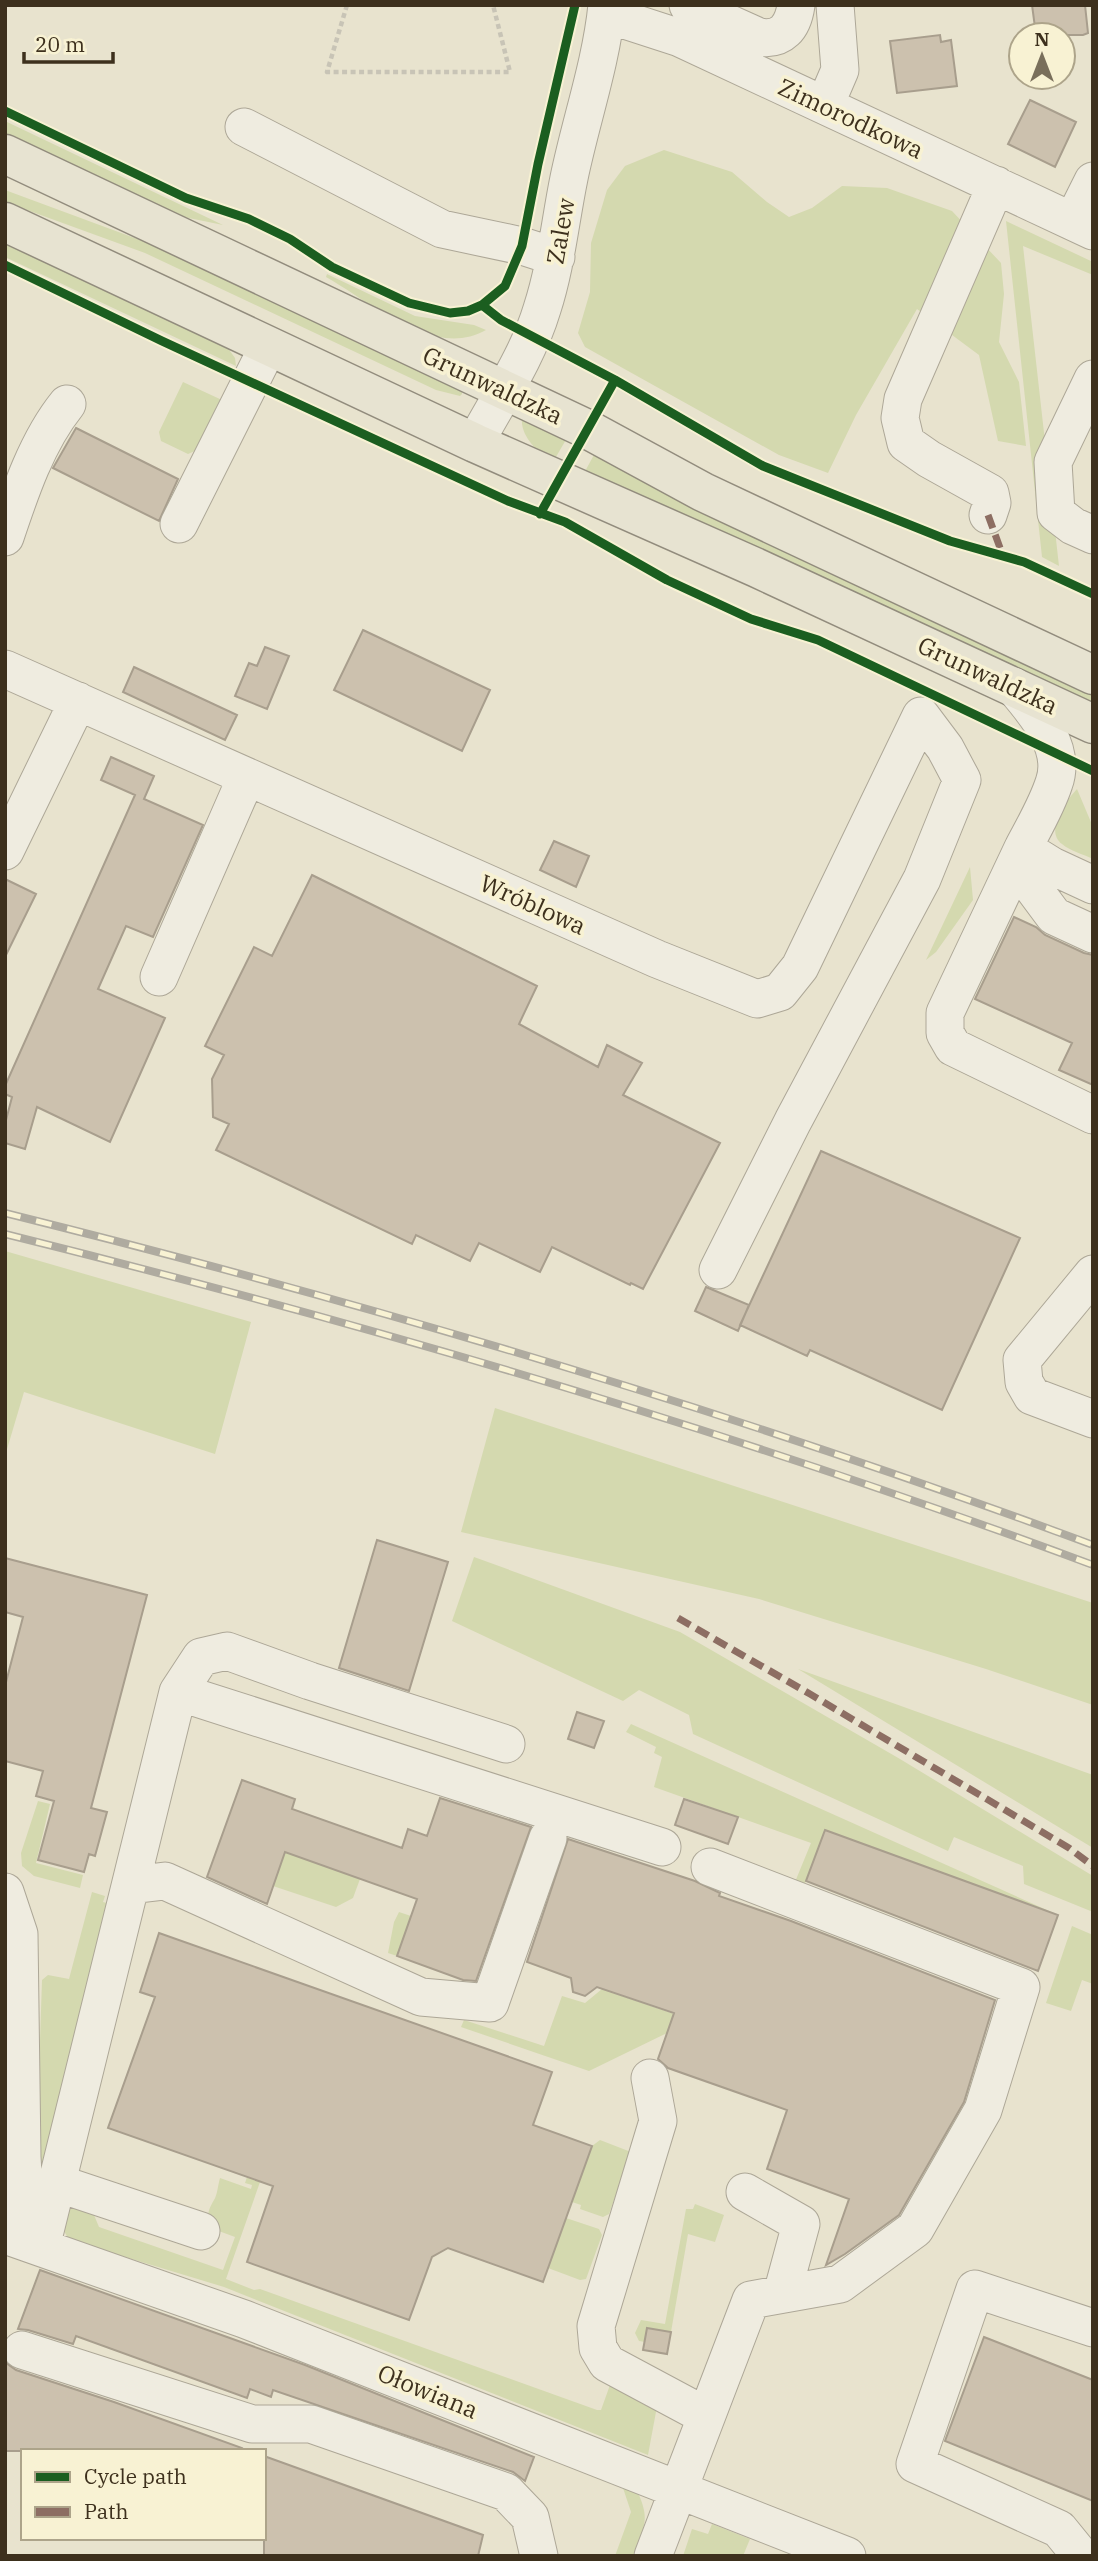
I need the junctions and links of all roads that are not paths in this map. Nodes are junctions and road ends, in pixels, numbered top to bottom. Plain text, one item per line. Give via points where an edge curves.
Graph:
1 (796, 5) edge
2 (835, 5) edge
3 (607, 9) edge
4 (723, 17) edge
5 (825, 105) junction
6 (244, 127) dead end
7 (5, 154) edge
8 (1093, 181) edge
9 (996, 185) junction
10 (5, 222) edge
11 (1083, 226) edge
12 (556, 257) junction
13 (268, 347) junction
14 (1093, 379) edge
15 (504, 390) junction
16 (67, 404) dead end
17 (475, 443) junction
18 (988, 514) dead end
19 (179, 524) dead end
20 (1093, 535) edge
21 (5, 537) edge
22 (5, 669) edge
23 (1093, 675) edge
24 (1013, 686) junction
25 (78, 701) junction
26 (1093, 724) edge
27 (246, 778) junction
28 (1023, 848) junction
29 (5, 851) edge
30 (1093, 885) edge
31 (1093, 934) edge
32 (159, 977) dead end
33 (1093, 1115) edge
34 (718, 1270) dead end
35 (1093, 1274) edge
36 (1093, 1419) edge
37 (178, 1692) junction
38 (506, 1744) dead end
39 (548, 1838) dead end
40 (662, 1847) dead end
41 (710, 1867) dead end
42 (131, 1885) junction
43 (5, 1892) edge
44 (649, 2077) dead end
45 (57, 2183) junction
46 (745, 2192) dead end
47 (201, 2231) dead end
48 (24, 2242) edge
49 (782, 2294) junction
50 (1093, 2328) edge
51 (22, 2350) dead end
52 (706, 2416) junction
53 (677, 2490) junction
54 (782, 2544) edge
55 (539, 2556) edge
56 (653, 2556) edge
57 (847, 2556) edge
58 (1081, 2556) edge

1 - 4 street via 787,30 769,38
2 - 5 street via 840,71
3 - 4 street, Zimorodkowa via 680,38
3 - 12 street, Zalew
4 - 5 street, Zimorodkowa
5 - 9 street, Zimorodkowa
6 - 12 street via 442,229
7 - 15 main road, Grunwaldzka
8 - 11 street
9 - 11 street, Zimorodkowa
9 - 18 street via 903,399 900,418 906,443 990,493
10 - 13 main road, Grunwaldzka
12 - 15 street, Zalew via 532,336
13 - 17 main road, Grunwaldzka
13 - 19 street
14 - 20 street via 1053,462 1052,480 1056,513
15 - 17 street, Zalew
15 - 23 main road, Grunwaldzka via 703,492
16 - 21 street via 38,453
17 - 24 main road, Grunwaldzka
22 - 25 street, Wróblowa
24 - 26 main road, Grunwaldzka
24 - 28 street via 1040,718 1057,767 1055,782
25 - 27 street, Wróblowa
25 - 29 street
27 - 32 street
27 - 34 street, Wróblowa via 757,999 779,992 800,967 921,716 961,780 922,879
28 - 30 street
28 - 31 street via 1031,885 1054,916
28 - 33 street via 945,1013 945,1033 953,1046
35 - 36 street via 1022,1360 1024,1382 1032,1396
37 - 38 street via 201,1657 227,1651
37 - 40 street
37 - 42 street
39 - 42 street via 490,2003 421,1997 164,1881
41 - 49 street via 1021,1987 982,2110 915,2229 840,2284
42 - 45 street
43 - 48 street via 19,1934
44 - 52 street via 658,2121 596,2326 598,2348 607,2363
45 - 47 street
45 - 48 street
46 - 49 street via 802,2224
48 - 53 street, Ołowiana via 244,2319
49 - 52 street via 751,2300
50 - 58 street via 975,2289 915,2464 1059,2529
51 - 55 street via 252,2424 311,2424 506,2492 530,2516
52 - 53 street
53 - 54 street, Ołowiana
53 - 56 street
54 - 57 street, Ołowiana

